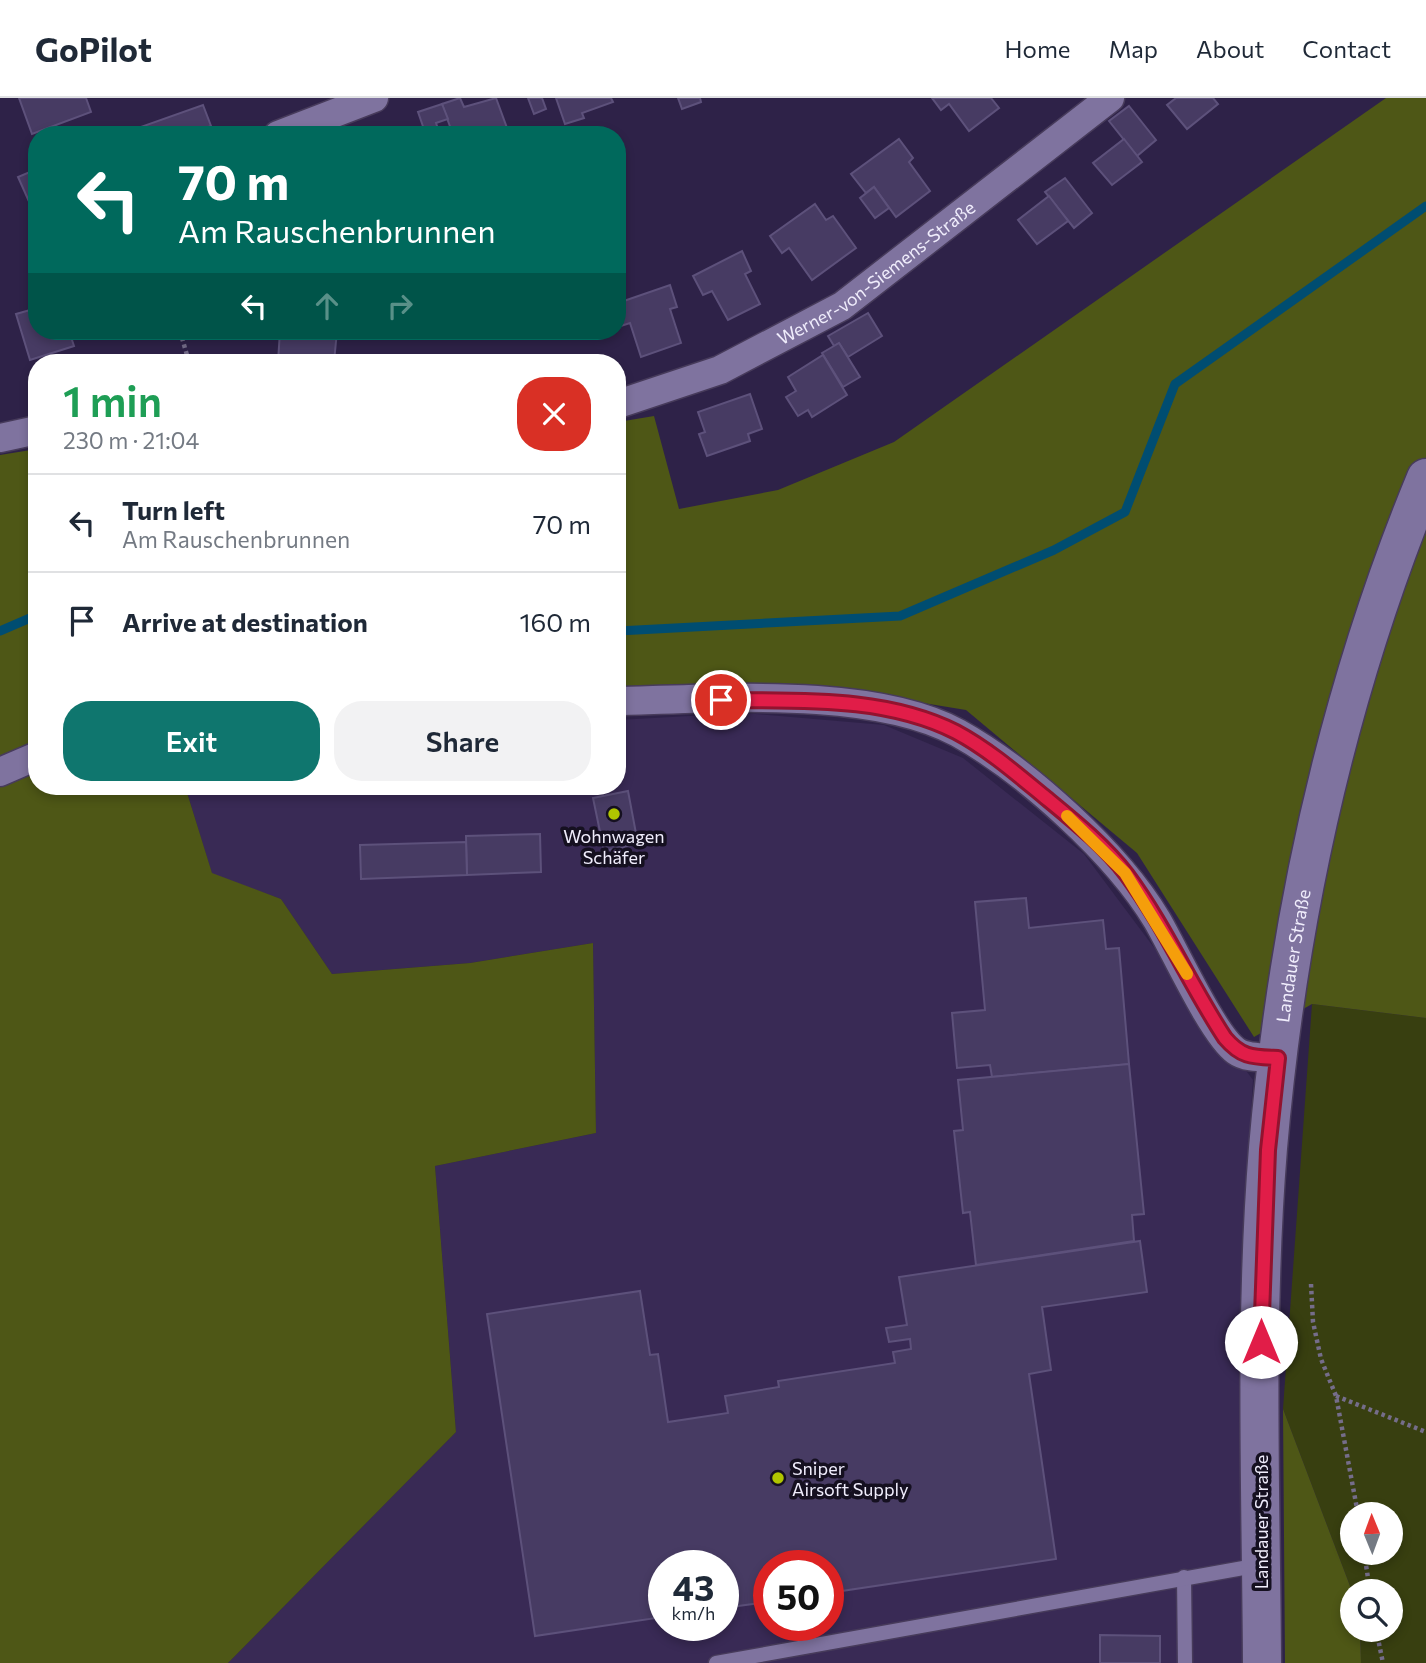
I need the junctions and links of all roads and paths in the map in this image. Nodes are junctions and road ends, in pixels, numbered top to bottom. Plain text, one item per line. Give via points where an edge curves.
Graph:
1 (374, 98) edge
2 (1110, 98) edge
3 (301, 126) edge
4 (626, 401) edge
5 (28, 432) edge
6 (0, 438) edge
7 (1426, 478) edge
8 (626, 701) edge
9 (28, 760) edge
10 (0, 772) edge
11 (1278, 1058) junction
12 (1311, 1284) dead end
13 (1336, 1396) junction
14 (1426, 1432) edge
15 (1356, 1502) edge
16 (1261, 1565) junction
17 (1184, 1577) junction
18 (1379, 1642) edge
19 (716, 1663) edge
20 (1185, 1663) edge
21 (1262, 1663) edge
22 (1383, 1663) edge

1 - 3 street
2 - 4 street, Werner-von-Siemens-Straße via 842,306 720,370
5 - 6 street
7 - 11 main road, Landauer Straße via 1367,636 1339,737 1308,863
8 - 11 street via 833,703 922,718 958,733 1084,830 1125,873 1237,1052
9 - 10 street
11 - 16 main road, Landauer Straße via 1261,1282
12 - 13 path via 1321,1359
13 - 14 path
13 - 15 path
16 - 17 lane
16 - 21 main road, Landauer Straße
17 - 19 lane
17 - 20 lane
18 - 22 path

